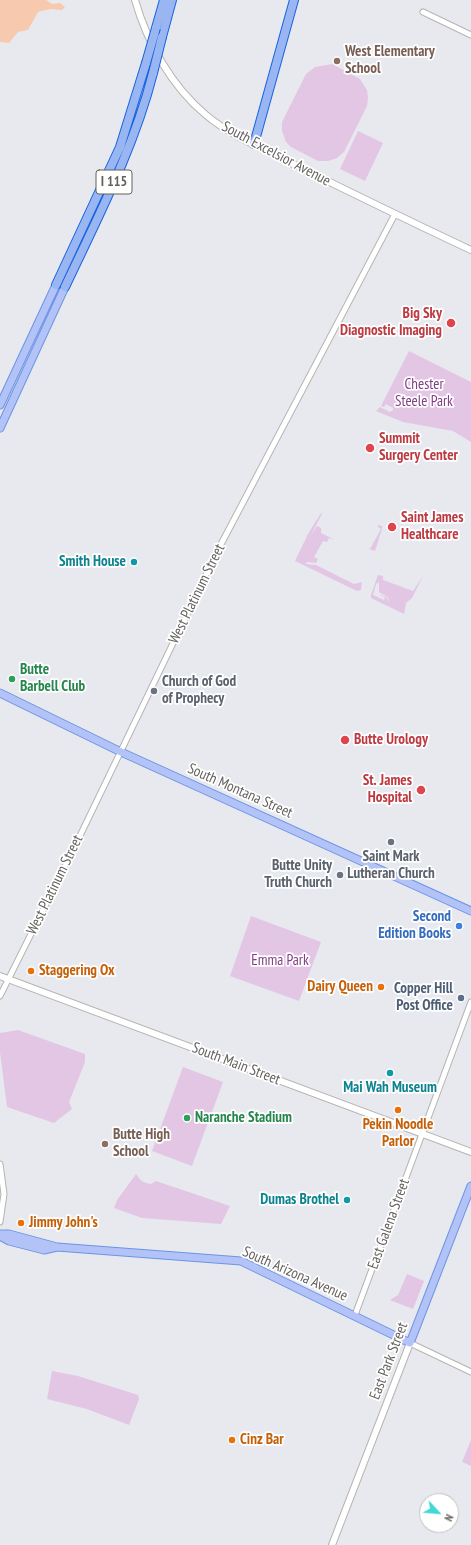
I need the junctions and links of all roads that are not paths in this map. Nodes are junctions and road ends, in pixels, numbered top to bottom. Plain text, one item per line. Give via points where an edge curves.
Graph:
1 (135, 0) edge
2 (164, 0) edge
3 (172, 0) edge
4 (176, 0) edge
5 (294, 0) edge
6 (422, 12) dead end
7 (471, 35) edge
8 (162, 36) junction
9 (254, 144) junction
10 (395, 214) junction
11 (471, 250) edge
12 (56, 285) joint
13 (65, 287) joint
14 (0, 404) edge
15 (0, 428) edge
16 (0, 693) edge
17 (121, 752) junction
18 (471, 910) edge
19 (0, 976) edge
20 (9, 979) junction
21 (0, 996) edge
22 (471, 1002) edge
23 (422, 1134) junction
24 (471, 1152) edge
25 (0, 1164) edge
26 (471, 1186) edge
27 (0, 1222) edge
28 (0, 1235) edge
29 (57, 1247) junction
30 (355, 1315) junction
31 (410, 1343) junction
32 (471, 1372) edge
33 (332, 1545) edge

1 - 9 main road, South Excelsior Avenue via 149,39 183,92 206,116
2 - 12 highway, I 115, bridge via 120,147
3 - 8 highway, I 115
4 - 8 highway
5 - 9 highway
6 - 7 street
8 - 13 highway, I 115, bridge via 153,73 124,162
9 - 10 main road, South Excelsior Avenue
10 - 11 main road, South Excelsior Avenue
10 - 17 street, West Platinum Street via 219,548
12 - 14 main road
13 - 15 main road
16 - 17 main road, South Montana Street
17 - 18 main road, South Montana Street
17 - 20 street, West Platinum Street
19 - 20 main road, South Main Street
20 - 21 street, West Platinum Street
20 - 23 main road, South Main Street
22 - 23 street, East Galena Street
23 - 24 main road, South Main Street
23 - 30 street, East Galena Street
25 - 27 street via 4,1194
26 - 31 main road, East Park Street
28 - 29 main road via 15,1236
28 - 29 main road, South Arizona Avenue via 8,1240 44,1250
29 - 30 main road, South Arizona Avenue via 241,1260
30 - 31 main road, South Arizona Avenue
31 - 32 street
31 - 33 main road, East Park Street

